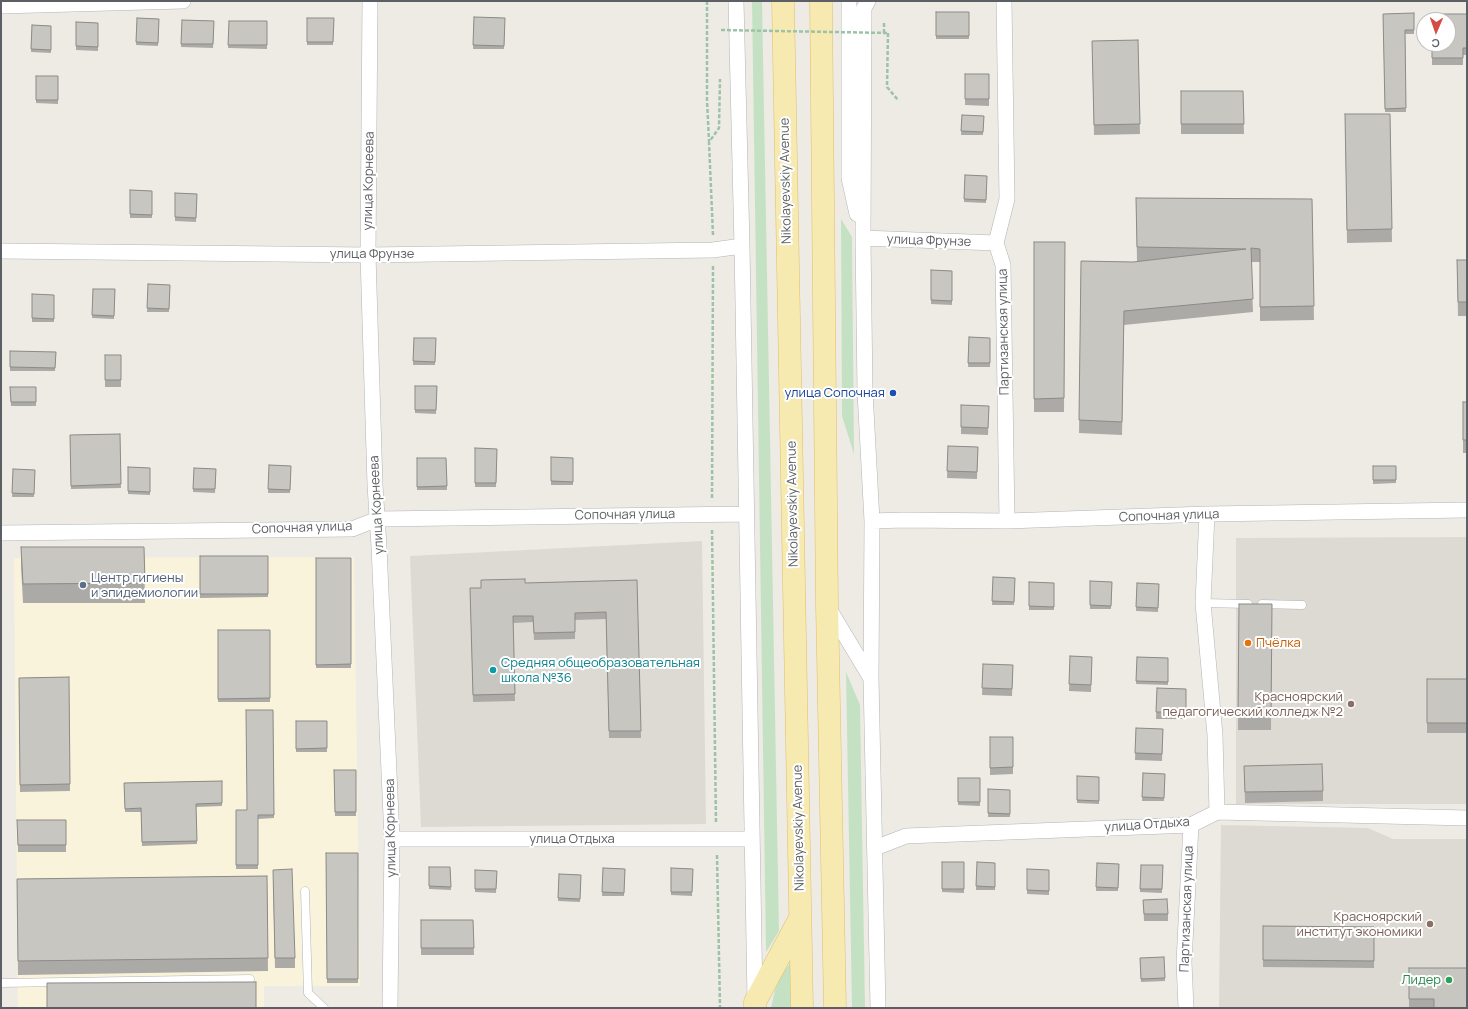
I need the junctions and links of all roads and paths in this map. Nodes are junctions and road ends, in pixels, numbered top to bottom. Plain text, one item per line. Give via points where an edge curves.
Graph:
1 (182, 1) edge
2 (370, 1) edge
3 (707, 1) edge
4 (736, 1) edge
5 (783, 1) edge
6 (821, 1) edge
7 (849, 1) edge
8 (868, 1) edge
9 (1004, 1) edge
10 (1, 6) edge
11 (884, 23) dead end
12 (721, 30) dead end
13 (884, 33) junction
14 (898, 100) dead end
15 (719, 128) dead end
16 (709, 142) junction
17 (713, 235) dead end
18 (863, 238) junction
19 (996, 243) junction
20 (742, 246) junction
21 (1, 251) edge
22 (368, 255) junction
23 (713, 263) dead end
24 (712, 500) dead end
25 (1467, 510) edge
26 (746, 514) junction
27 (1207, 514) junction
28 (378, 519) junction
29 (872, 521) junction
30 (1007, 521) junction
31 (712, 528) dead end
32 (1, 533) edge
33 (1203, 603) junction
34 (827, 605) junction
35 (1302, 605) dead end
36 (871, 678) junction
37 (1217, 812) junction
38 (1467, 818) edge
39 (1191, 825) junction
40 (716, 828) dead end
41 (392, 839) junction
42 (752, 839) junction
43 (875, 848) junction
44 (717, 849) dead end
45 (305, 891) dead end
46 (801, 916) junction
47 (250, 979) dead end
48 (1, 983) edge
49 (755, 1005) edge
50 (324, 1008) edge
51 (390, 1008) edge
52 (720, 1008) edge
53 (802, 1008) edge
54 (835, 1008) edge
55 (878, 1008) edge
56 (1186, 1008) edge

1 - 10 street
2 - 22 street, улица Корнеева
3 - 16 path
4 - 20 street
5 - 46 main road, Nikolayevskiy Avenue
6 - 34 main road
7 - 18 street via 849,178
8 - 18 street via 864,8
9 - 19 street via 1007,199
11 - 13 path
12 - 13 path, bridge
13 - 14 path, bridge via 888,33 887,87
15 - 16 path
16 - 17 path
18 - 19 street, улица Фрунзе
18 - 29 street via 865,392
19 - 30 street, Партизанская улица via 1003,266
20 - 22 street, улица Фрунзе via 713,250
20 - 26 street
21 - 22 street, улица Фрунзе
22 - 28 street, улица Корнеева
23 - 24 path
25 - 27 street, Сопочная улица
26 - 28 street, Сопочная улица
26 - 42 street
27 - 30 street, Сопочная улица
27 - 33 street
28 - 32 street, Сопочная улица via 352,529
28 - 41 street, улица Корнеева
29 - 30 street, Сопочная улица
29 - 36 street
31 - 40 path
33 - 35 lane
33 - 37 street via 1215,735
34 - 36 street
34 - 54 main road
36 - 43 street
37 - 38 street
37 - 39 street
39 - 43 street, улица Отдыха via 906,836
39 - 56 street, Партизанская улица via 1184,962
41 - 42 street, улица Отдыха
41 - 51 street, улица Корнеева
42 - 49 street
43 - 55 street
44 - 52 path
45 - 50 lane via 308,993
46 - 49 main road
46 - 53 main road, Nikolayevskiy Avenue
47 - 48 lane

